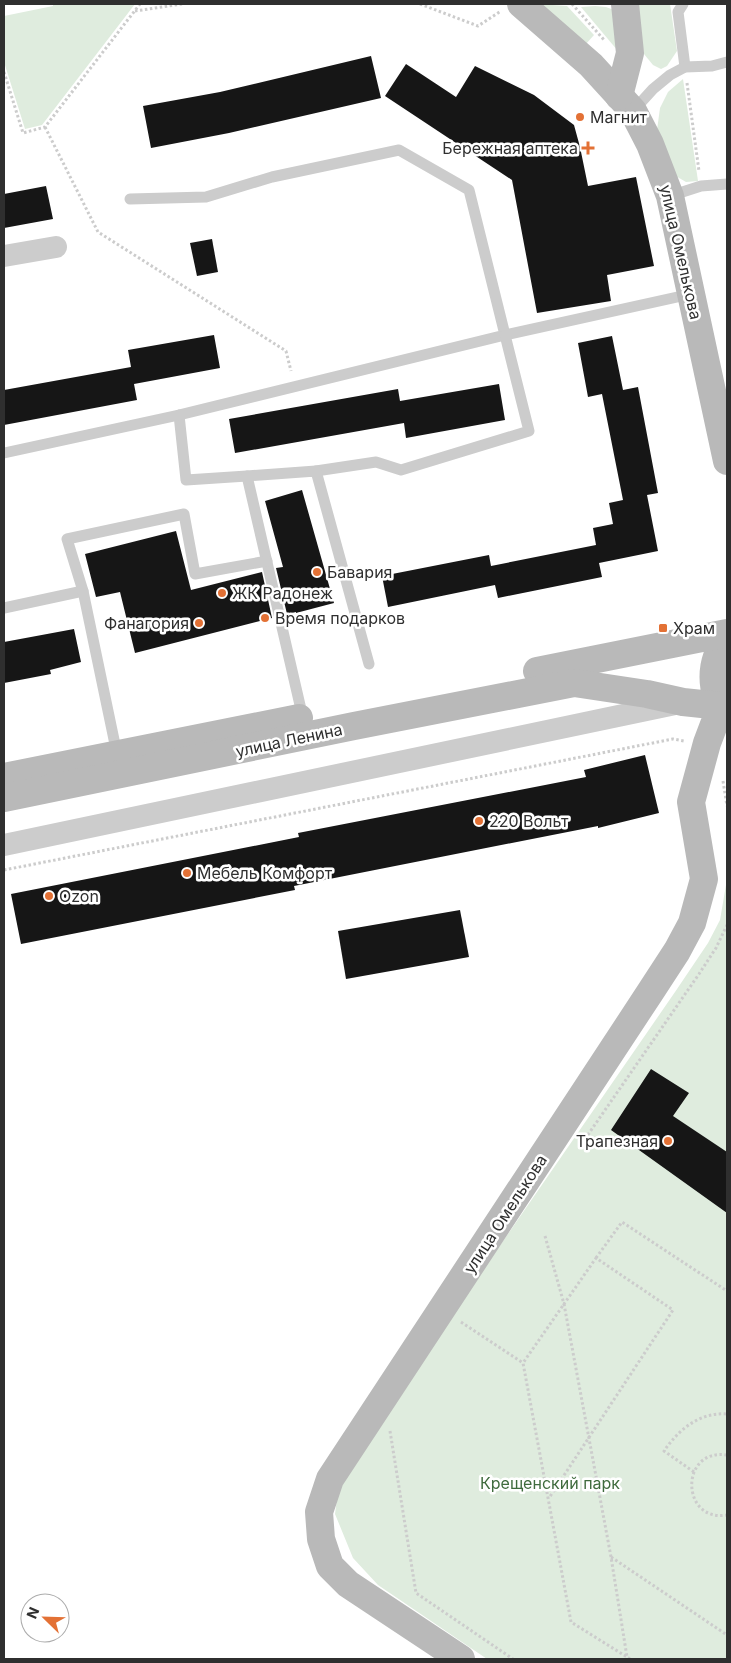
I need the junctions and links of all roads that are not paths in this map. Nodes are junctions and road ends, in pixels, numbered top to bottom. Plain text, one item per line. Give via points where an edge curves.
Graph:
1 (625, 4) edge
2 (683, 4) edge
3 (512, 7) edge
4 (727, 62) edge
5 (685, 67) junction
6 (626, 104) junction
7 (727, 184) edge
8 (670, 196) junction
9 (130, 199) dead end
10 (56, 247) dead end
11 (4, 256) edge
12 (691, 294) junction
13 (505, 335) junction
14 (179, 415) junction
15 (726, 452) edge
16 (4, 453) edge
17 (316, 471) junction
18 (247, 476) junction
19 (267, 561) junction
20 (83, 591) junction
21 (4, 608) edge
22 (727, 634) edge
23 (727, 639) edge
24 (369, 664) dead end
25 (572, 674) junction
26 (684, 702) junction
27 (724, 711) edge
28 (302, 718) junction
29 (117, 754) junction
30 (4, 777) edge
31 (4, 798) edge
32 (4, 845) edge
33 (461, 1659) edge

1 - 6 street via 630,53
2 - 5 lane via 678,12
3 - 6 street, улица Омелькова via 590,65
4 - 5 lane
5 - 6 lane
6 - 8 street, улица Омелькова via 650,144
7 - 8 lane via 701,186
8 - 12 street, улица Омелькова
9 - 13 lane via 206,197 272,177 399,150 469,190
10 - 11 street
12 - 13 lane
12 - 15 street, улица Омелькова
13 - 14 lane
13 - 17 lane via 529,431 401,470 376,462
14 - 16 lane
14 - 18 lane via 186,480
17 - 18 lane
17 - 24 lane
18 - 19 lane
19 - 20 lane via 195,574 184,514 67,539
19 - 28 lane
20 - 21 lane
20 - 29 lane
22 - 25 street
23 - 27 street via 720,648 714,667 714,687
25 - 26 street
25 - 28 street, улица Ленина
25 - 31 street, улица Ленина via 354,726
26 - 27 street
26 - 32 street
27 - 33 street, улица Омелькова via 706,743 691,802 704,879 692,923 678,951 330,1479 318,1512 321,1539 330,1566 348,1584
28 - 29 street, улица Ленина
29 - 30 street, улица Ленина

